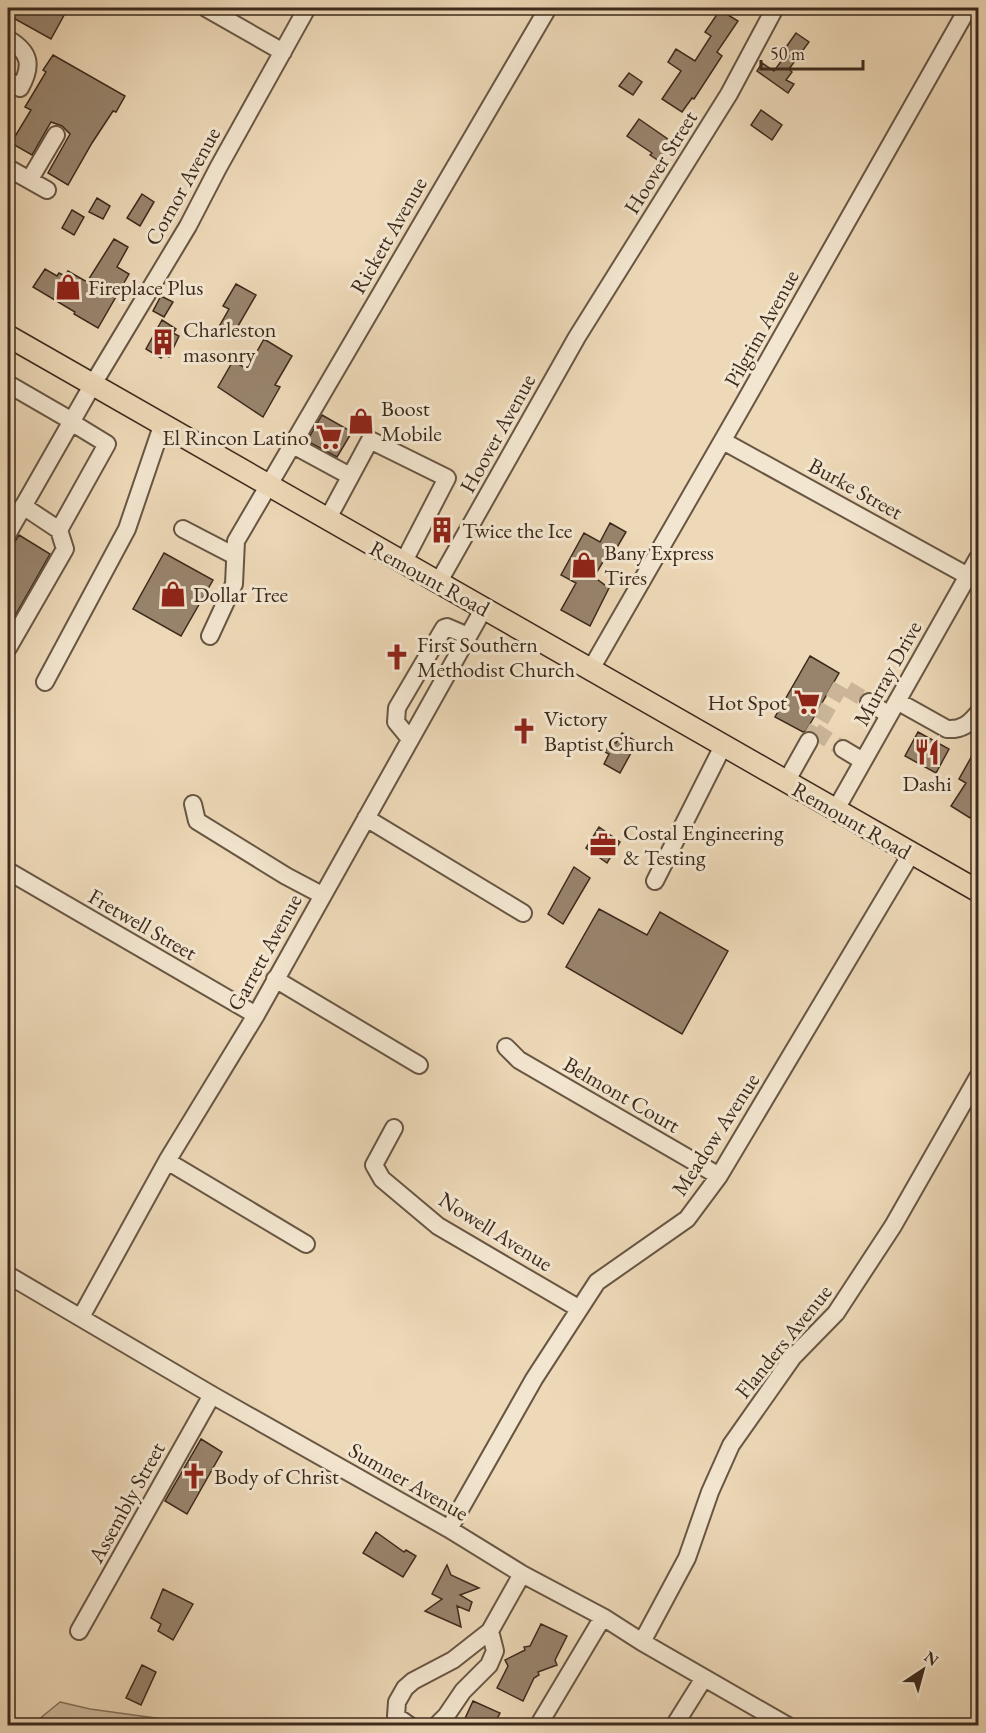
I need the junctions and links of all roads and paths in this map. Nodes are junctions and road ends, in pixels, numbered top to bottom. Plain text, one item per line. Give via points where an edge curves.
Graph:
1 (206, 8) edge
2 (307, 8) edge
3 (548, 8) edge
4 (775, 8) edge
5 (968, 8) edge
6 (8, 39) edge
7 (283, 52) junction
8 (8, 80) edge
9 (56, 135) dead end
10 (8, 168) edge
11 (30, 179) junction
12 (47, 190) dead end
13 (8, 336) edge
14 (578, 337) joint
15 (8, 384) edge
16 (93, 384) junction
17 (72, 422) junction
18 (162, 426) junction
19 (723, 441) junction
20 (291, 444) junction
21 (350, 476) junction
22 (267, 486) junction
23 (23, 506) junction
24 (327, 520) junction
25 (183, 528) dead end
26 (59, 530) junction
27 (8, 533) edge
28 (235, 556) junction
29 (978, 558) edge
30 (403, 563) junction
31 (968, 576) junction
32 (438, 583) junction
33 (484, 608) junction
34 (210, 636) dead end
35 (468, 636) junction
36 (8, 648) edge
37 (591, 669) junction
38 (45, 682) dead end
39 (869, 702) tunnel mouth
40 (893, 708) junction
41 (978, 713) edge
42 (410, 739) junction
43 (809, 741) tunnel mouth
44 (723, 746) junction
45 (843, 749) tunnel mouth
46 (863, 761) junction
47 (786, 782) junction
48 (193, 804) dead end
49 (835, 811) junction
50 (366, 818) junction
51 (911, 854) junction
52 (8, 871) edge
53 (655, 881) dead end
54 (978, 891) edge
55 (322, 895) junction
56 (523, 913) dead end
57 (275, 980) junction
58 (256, 1015) junction
59 (506, 1047) dead end
60 (419, 1065) dead end
61 (978, 1077) edge
62 (394, 1128) dead end
63 (167, 1161) junction
64 (719, 1176) junction
65 (306, 1244) dead end
66 (8, 1275) edge
67 (578, 1308) junction
68 (81, 1317) junction
69 (212, 1395) junction
70 (449, 1529) junction
71 (522, 1574) junction
72 (603, 1617) junction
73 (79, 1631) dead end
74 (490, 1631) junction
75 (642, 1642) junction
76 (704, 1678) junction
77 (410, 1725) edge
78 (436, 1725) edge
79 (538, 1725) edge
80 (675, 1725) edge
81 (787, 1725) edge

1 - 7 street
2 - 7 street, Cornor Avenue
3 - 20 street, Rickett Avenue
4 - 14 street, Hoover Street via 729,94
5 - 19 street, Pilgrim Avenue
6 - 8 street via 22,48 28,64 27,77 20,88
7 - 16 street, Cornor Avenue via 188,226
9 - 11 street
10 - 11 street
11 - 12 street
13 - 16 main road, Remount Road
14 - 32 street, Hoover Avenue
15 - 17 street
16 - 17 street, Cornor Avenue
16 - 18 main road, Remount Road
17 - 23 street, Cornor Avenue
17 - 26 street via 107,444
18 - 22 main road, Remount Road
18 - 38 street via 127,529
19 - 31 street, Burke Street
19 - 37 street, Pilgrim Avenue
20 - 21 street
20 - 22 street, Rickett Avenue
21 - 24 street
21 - 30 street via 370,440 447,478
22 - 24 main road, Remount Road
22 - 28 street, Rickett Avenue via 236,541
23 - 26 street
23 - 27 street, Cornor Avenue
24 - 30 main road, Remount Road
25 - 28 street
26 - 36 street via 65,549
28 - 34 street, Rickett Avenue via 234,584
29 - 31 street, Murray Drive
30 - 32 main road, Remount Road
31 - 40 street, Murray Drive
32 - 33 main road, Remount Road
33 - 35 street, Garrett Avenue
33 - 37 main road, Remount Road
35 - 42 street, Garrett Avenue
35 - 42 street via 444,628 397,708 396,722
37 - 44 main road, Remount Road
39 - 40 street
40 - 41 street via 956,730 965,727
40 - 46 street, Murray Drive
42 - 50 street, Garrett Avenue
43 - 47 street
44 - 47 main road, Remount Road
44 - 53 street
45 - 46 street
46 - 49 street, Murray Drive
47 - 49 main road, Remount Road
48 - 55 street via 196,821
49 - 51 main road, Remount Road
50 - 55 street, Garrett Avenue
50 - 56 street
51 - 54 main road, Remount Road
51 - 64 street, Meadow Avenue
52 - 58 street, Fretwell Street
55 - 57 street, Garrett Avenue
57 - 58 street, Garrett Avenue
57 - 60 street
58 - 63 street, Garrett Avenue
59 - 64 street, Belmont Court via 519,1060
61 - 75 street, Flanders Avenue via 893,1226 836,1313 793,1357 731,1445 687,1558
62 - 67 street, Nowell Avenue via 374,1165 382,1179 438,1226
63 - 65 street
63 - 68 street, Garrett Avenue
64 - 67 street, Meadow Avenue via 687,1219 597,1282
66 - 68 street, Sumner Avenue
67 - 70 street, Meadow Avenue
68 - 69 street, Sumner Avenue
69 - 70 street, Sumner Avenue
69 - 73 street, Assembly Street
70 - 71 street, Sumner Avenue
71 - 72 street, Sumner Avenue
71 - 74 street
72 - 75 street, Sumner Avenue
72 - 79 street
74 - 77 street via 453,1660 405,1688 397,1702 396,1716
74 - 78 street via 495,1651 489,1665
75 - 76 street, Sumner Avenue
76 - 80 street
76 - 81 street, Sumner Avenue

